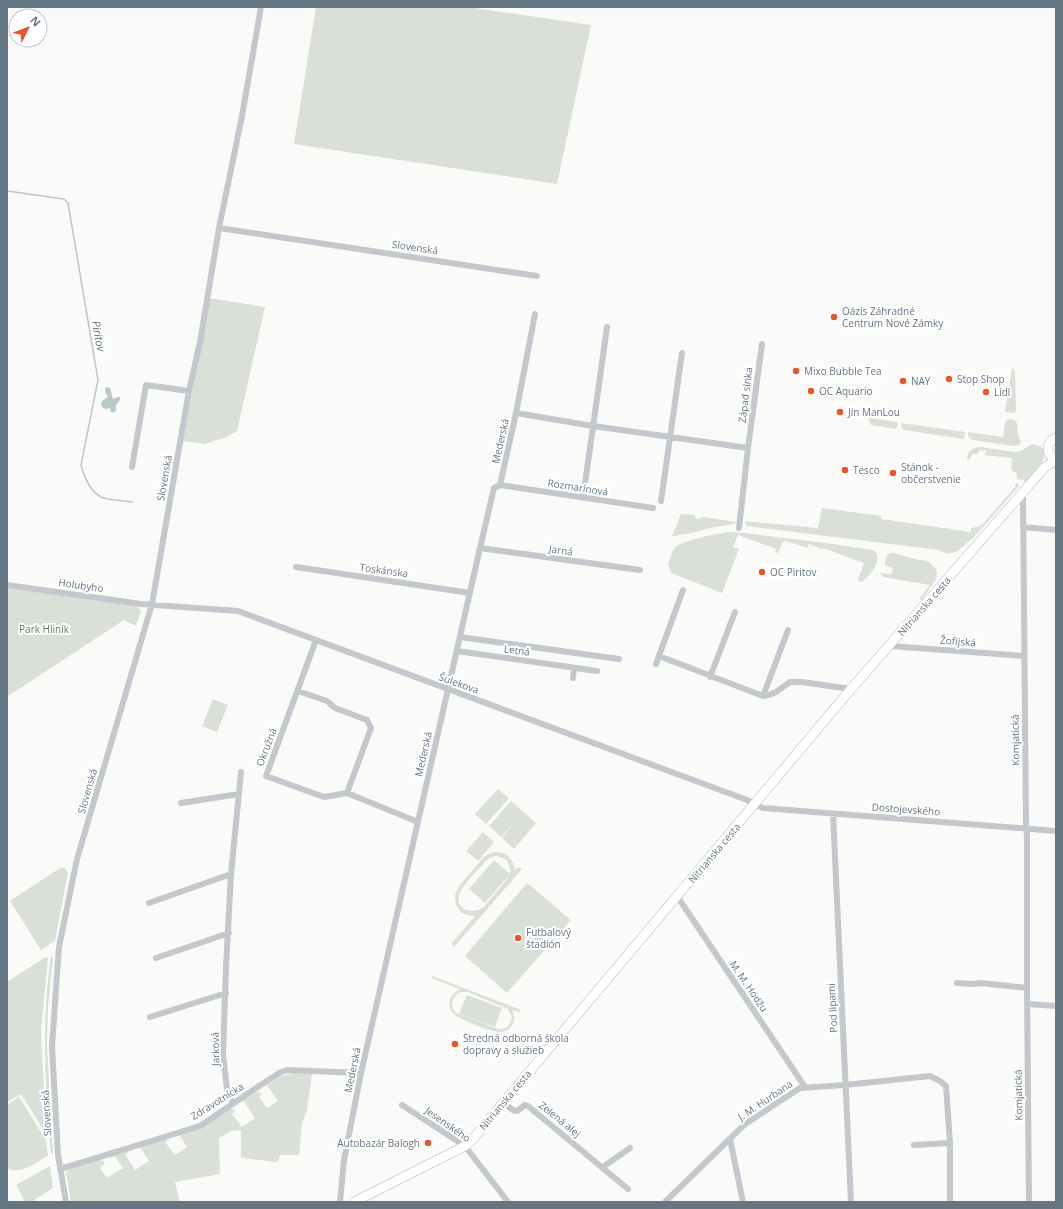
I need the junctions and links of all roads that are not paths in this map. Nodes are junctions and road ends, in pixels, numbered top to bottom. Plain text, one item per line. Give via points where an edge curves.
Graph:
1 (261, 7) edge
2 (219, 228) junction
3 (537, 276) dead end
4 (535, 314) dead end
5 (607, 327) dead end
6 (762, 344) dead end
7 (682, 353) dead end
8 (189, 391) junction
9 (516, 413) junction
10 (593, 426) junction
11 (670, 436) junction
12 (1055, 438) edge
13 (748, 448) junction
14 (1054, 457) edge
15 (132, 467) dead end
16 (500, 485) junction
17 (1023, 493) junction
18 (583, 498) junction
19 (661, 500) dead end
20 (653, 508) dead end
21 (1023, 527) junction
22 (739, 528) dead end
23 (1056, 530) edge
24 (480, 548) junction
25 (296, 567) dead end
26 (640, 570) dead end
27 (7, 585) edge
28 (683, 590) dead end
29 (470, 593) junction
30 (152, 604) junction
31 (734, 612) dead end
32 (788, 630) dead end
33 (460, 637) junction
34 (316, 640) junction
35 (890, 646) junction
36 (457, 651) junction
37 (659, 656) junction
38 (1024, 656) junction
39 (619, 659) dead end
40 (656, 664) dead end
41 (574, 668) junction
42 (597, 671) dead end
43 (710, 677) junction
44 (573, 678) dead end
45 (768, 682) junction
46 (851, 689) junction
47 (448, 690) junction
48 (779, 690) junction
49 (298, 691) junction
50 (763, 696) junction
51 (241, 772) dead end
52 (347, 793) junction
53 (239, 794) junction
54 (181, 803) dead end
55 (755, 804) junction
56 (833, 814) junction
57 (418, 822) junction
58 (1026, 828) junction
59 (1056, 831) edge
60 (231, 874) junction
61 (677, 896) junction
62 (149, 902) dead end
63 (229, 933) junction
64 (156, 958) dead end
65 (957, 983) dead end
66 (1027, 988) junction
67 (226, 993) junction
68 (1028, 1004) junction
69 (1056, 1006) edge
70 (150, 1018) dead end
71 (361, 1073) junction
72 (845, 1085) junction
73 (805, 1087) junction
74 (233, 1103) junction
75 (503, 1103) junction
76 (402, 1105) dead end
77 (730, 1140) junction
78 (950, 1142) junction
79 (914, 1145) dead end
80 (464, 1146) junction
81 (630, 1148) dead end
82 (603, 1168) junction
83 (60, 1169) junction
84 (628, 1189) dead end
85 (66, 1202) edge
86 (340, 1202) edge
87 (354, 1202) edge
88 (508, 1202) edge
89 (665, 1202) edge
90 (743, 1202) edge
91 (850, 1202) edge
92 (950, 1202) edge
93 (1029, 1202) edge

1 - 2 street, Slovenská
2 - 3 street, Slovenská
2 - 8 street, Slovenská
4 - 9 street, Mederská
5 - 10 street
6 - 13 street, Západ slnka
7 - 11 street
8 - 15 street via 146,385
8 - 30 street, Slovenská
9 - 10 street
9 - 16 street, Mederská
10 - 11 street
10 - 18 street
11 - 13 street
11 - 19 street
12 - 14 main road, Nitrianska cesta via 1048,444 1048,450
13 - 22 street, Západ slnka
14 - 17 main road, Nitrianska cesta
16 - 18 street, Rozmarínová
16 - 24 street, Mederská via 494,488
17 - 21 street, Komjatická
17 - 35 main road, Nitrianska cesta
18 - 20 street, Rozmarínová
21 - 23 street
21 - 38 street, Komjatická
24 - 26 street, Jarná
24 - 29 street, Mederská
25 - 29 street, Toskánska
27 - 30 street, Holubyho
28 - 37 street
29 - 33 street, Mederská
30 - 34 street, Šulekova via 238,611
30 - 83 street, Slovenská via 77,859 59,947 52,1046
31 - 43 street
32 - 45 street
33 - 36 street, Mederská
33 - 39 street
34 - 47 street, Šulekova
34 - 49 street, Okružná
35 - 38 street, Žofijská
35 - 46 main road, Nitrianska cesta
36 - 41 street, Letná
36 - 47 street, Mederská
37 - 40 street
37 - 43 street
38 - 58 street, Komjatická
41 - 42 street, Letná
41 - 44 street
43 - 50 street
45 - 48 street
45 - 50 street
46 - 48 street via 790,682
46 - 55 main road, Nitrianska cesta
47 - 55 street, Šulekova
47 - 57 street, Mederská
48 - 50 street
49 - 52 street via 327,701 334,708 366,720 371,728
49 - 52 street, Okružná via 266,776 324,797
51 - 53 street, Jarková
52 - 57 street
53 - 54 street
53 - 60 street, Jarková
55 - 56 street, Dostojevského via 763,808
55 - 61 main road, Nitrianska cesta
56 - 58 street, Dostojevského
56 - 72 street, Pod lipami
57 - 71 street, Mederská
58 - 59 street, Dostojevského
58 - 66 street, Komjatická
60 - 62 street
60 - 63 street, Jarková
61 - 73 street, M. M. Hodžu
61 - 75 main road, Nitrianska cesta
63 - 64 street
63 - 67 street, Jarková
65 - 66 street
66 - 68 street, Komjatická
67 - 70 street
67 - 74 street, Jarková via 223,1054 227,1090
68 - 69 street
68 - 93 street, Komjatická
71 - 74 street, Zdravotnícka via 287,1070
71 - 86 street, Mederská via 344,1160
72 - 73 street, J. M. Hurbana
72 - 78 street, J. M. Hurbana via 930,1076 940,1081 946,1086
72 - 91 street, Pod lipami
73 - 77 street, J. M. Hurbana via 745,1124
74 - 83 street, Zdravotnícka via 200,1126
75 - 80 main road, Nitrianska cesta
75 - 82 street, Zelená alej via 517,1111 525,1105 528,1106
76 - 80 street, Jesenského
77 - 89 street, J. M. Hurbana
77 - 90 street
78 - 79 street
78 - 92 street
80 - 87 main road, Nitrianska cesta
80 - 88 street, Jesenského
81 - 82 street
82 - 84 street, Zelená alej
83 - 85 street, Slovenská

